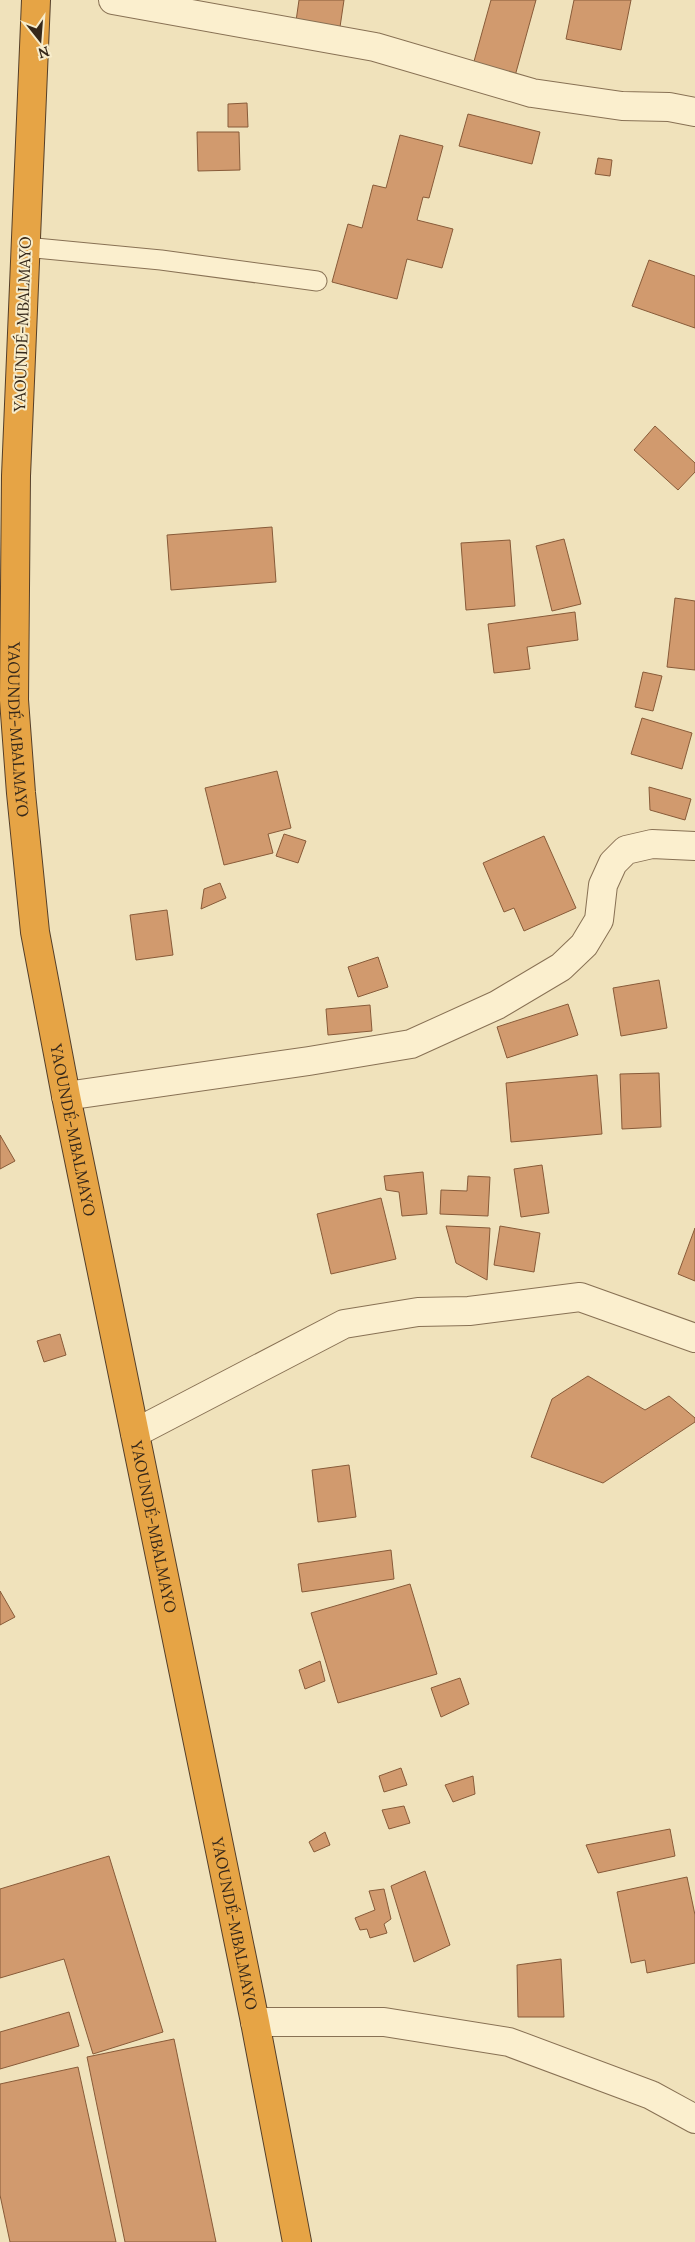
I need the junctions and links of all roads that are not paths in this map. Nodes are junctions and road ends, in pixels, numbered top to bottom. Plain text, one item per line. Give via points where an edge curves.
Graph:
1 (36, 0) edge
2 (113, 0) edge
3 (695, 112) edge
4 (25, 248) junction
5 (317, 281) dead end
6 (7, 701) edge
7 (695, 846) edge
8 (66, 1096) junction
9 (695, 1338) edge
10 (134, 1433) junction
11 (255, 2022) junction
12 (695, 2118) edge
13 (297, 2242) edge

1 - 4 highway, YAOUNDÉ-MBALMAYO
2 - 3 street via 374,46 532,93
4 - 5 lane via 162,260
4 - 6 highway, YAOUNDÉ-MBALMAYO
6 - 8 highway, YAOUNDÉ-MBALMAYO via 21,793 35,932
7 - 8 street via 652,844 626,850 613,863 603,885 599,920 584,945 561,967 497,1005 411,1044
8 - 10 highway, YAOUNDÉ-MBALMAYO
9 - 10 street via 580,1297 468,1311 418,1312 344,1324
10 - 11 highway, YAOUNDÉ-MBALMAYO
11 - 12 street via 384,2022 509,2042 651,2095
11 - 13 highway, YAOUNDÉ-MBALMAYO

